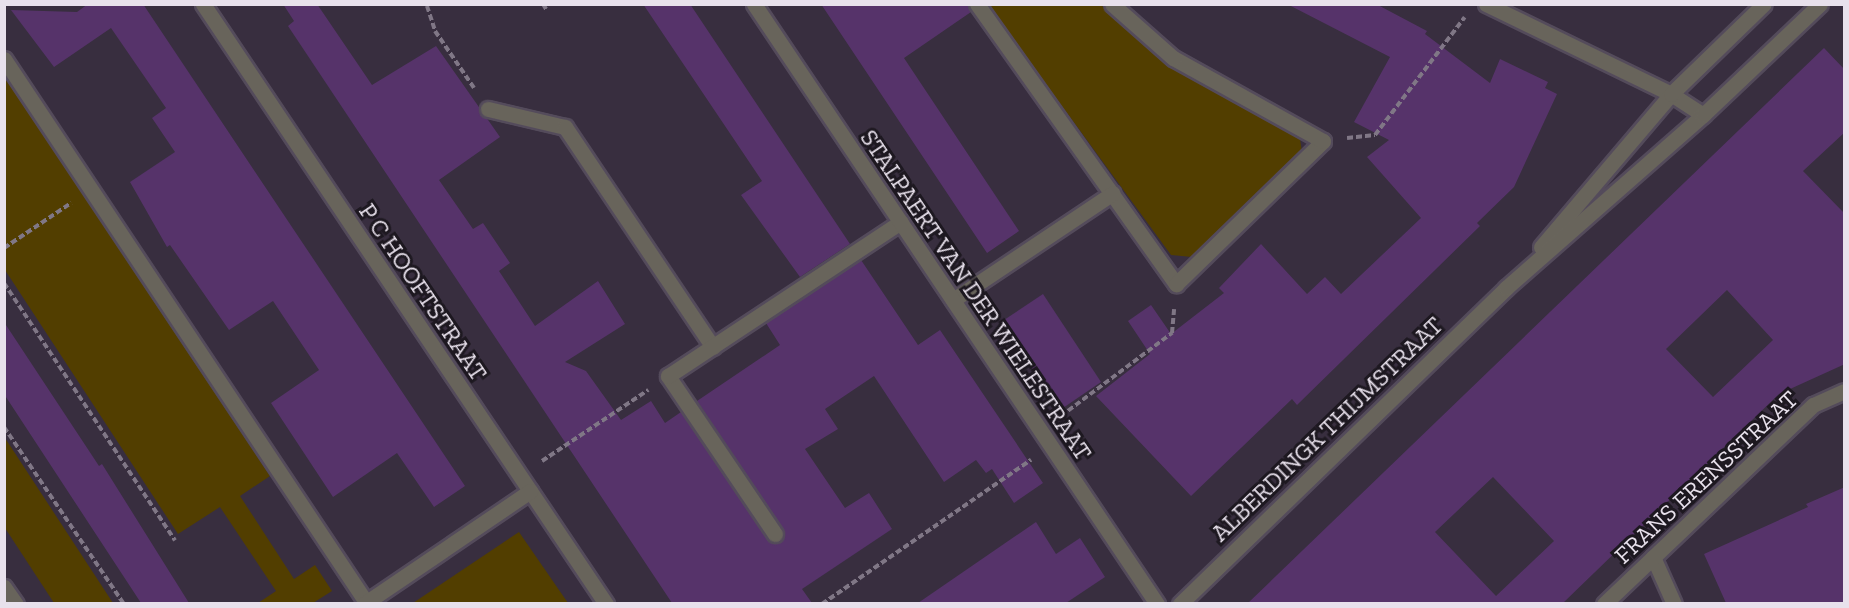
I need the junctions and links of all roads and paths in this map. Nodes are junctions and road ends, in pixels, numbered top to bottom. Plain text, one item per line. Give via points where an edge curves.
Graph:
1 (203, 4) edge
2 (452, 4) edge
3 (977, 4) edge
4 (1112, 4) edge
5 (1486, 4) edge
6 (1764, 4) edge
7 (1820, 4) edge
8 (425, 5) edge
9 (756, 7) edge
10 (1467, 14) dead end
11 (4, 59) edge
12 (1671, 94) junction
13 (488, 109) joint
14 (1703, 115) junction
15 (1323, 141) junction
16 (92, 190) junction
17 (1113, 193) junction
18 (901, 222) junction
19 (4, 248) edge
20 (4, 283) edge
21 (1176, 284) junction
22 (1506, 288) junction
23 (953, 300) junction
24 (713, 347) junction
25 (669, 376) junction
26 (1845, 391) edge
27 (4, 427) edge
28 (1041, 431) junction
29 (1051, 446) junction
30 (519, 476) junction
31 (530, 491) junction
32 (775, 534) dead end
33 (175, 540) dead end
34 (1653, 557) junction
35 (4, 587) edge
36 (16, 603) edge
37 (124, 603) edge
38 (365, 603) edge
39 (606, 603) edge
40 (822, 603) edge
41 (1157, 603) edge
42 (1180, 603) edge
43 (1604, 603) edge
44 (1674, 603) edge

1 - 30 street, P C HOOFTSTRAAT
2 - 8 path
3 - 17 street
4 - 15 street via 1173,58
5 - 12 street
6 - 12 street, ALBERDINGK THIJMSTRAAT
7 - 14 street, ALBERDINGK THIJMSTRAAT
8 - 13 path via 435,32
9 - 18 street, STALPAERT VAN DER WIELESTRAAT
10 - 15 path via 1375,135
11 - 16 street
12 - 14 street
12 - 22 street, ALBERDINGK THIJMSTRAAT
13 - 24 street via 565,127
14 - 22 street, ALBERDINGK THIJMSTRAAT
15 - 21 street
16 - 19 path
16 - 38 street
17 - 21 street
17 - 23 street
18 - 23 street, STALPAERT VAN DER WIELESTRAAT
18 - 24 street
20 - 33 path
21 - 28 path via 1172,333
22 - 42 street, ALBERDINGK THIJMSTRAAT
23 - 28 street, STALPAERT VAN DER WIELESTRAAT
24 - 25 street
25 - 30 path
25 - 32 street
26 - 34 street, FRANS ERENSSTRAAT via 1813,405
27 - 37 path
28 - 29 street, STALPAERT VAN DER WIELESTRAAT
29 - 40 path
29 - 41 street, STALPAERT VAN DER WIELESTRAAT
30 - 31 street, P C HOOFTSTRAAT
31 - 38 street
31 - 39 street, P C HOOFTSTRAAT
34 - 43 street, FRANS ERENSSTRAAT
34 - 44 street
35 - 36 street

